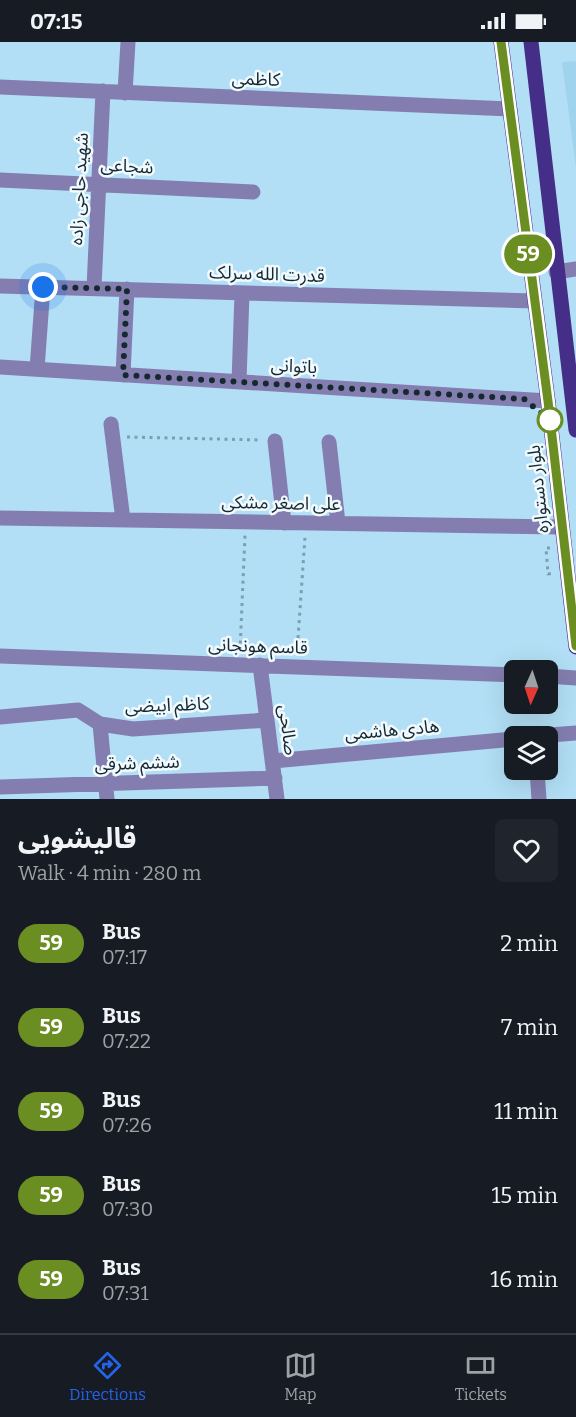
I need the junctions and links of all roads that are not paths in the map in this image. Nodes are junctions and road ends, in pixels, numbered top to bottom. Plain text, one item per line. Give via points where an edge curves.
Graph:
1 (128, 42) edge
2 (501, 42) edge
3 (531, 42) edge
4 (0, 87) edge
5 (103, 91) junction
6 (125, 93) junction
7 (510, 109) junction
8 (0, 180) edge
9 (99, 184) junction
10 (253, 192) dead end
11 (576, 269) edge
12 (556, 272) junction
13 (0, 286) edge
14 (43, 287) junction
15 (94, 288) junction
16 (127, 289) junction
17 (242, 293) junction
18 (534, 302) junction
19 (0, 367) edge
20 (37, 369) junction
21 (123, 375) junction
22 (239, 382) junction
23 (548, 401) junction
24 (575, 414) edge
25 (112, 430) road end
26 (576, 430) edge
27 (275, 441) road end
28 (329, 442) dead end
29 (0, 518) edge
30 (123, 520) junction
31 (284, 523) junction
32 (338, 524) junction
33 (562, 527) junction
34 (576, 646) edge
35 (0, 656) edge
36 (260, 665) junction
37 (504, 675) edge
38 (558, 677) edge
39 (576, 678) edge
40 (0, 717) edge
41 (267, 720) junction
42 (100, 724) junction
43 (576, 733) edge
44 (558, 734) edge
45 (504, 740) edge
46 (273, 761) junction
47 (275, 778) junction
48 (538, 780) edge
49 (0, 787) edge
50 (107, 792) edge
51 (277, 799) edge
52 (539, 799) edge

1 - 6 street
2 - 7 main road, بلوار دستواره
3 - 12 main road
4 - 5 street, کاظمی
5 - 6 street, کاظمی
5 - 9 street, شهید حاجی زاده
6 - 7 street, کاظمی
7 - 18 main road, بلوار دستواره
8 - 9 street, شجاعی
9 - 10 street, شجاعی
9 - 15 street, شهید حاجی زاده
11 - 12 street
12 - 24 main road
13 - 14 street, قدرت الله سرلک
14 - 15 street, قدرت الله سرلک
14 - 20 street
15 - 16 street, قدرت الله سرلک
16 - 17 street, قدرت الله سرلک
16 - 21 street
17 - 18 street, قدرت الله سرلک
17 - 22 street
18 - 23 main road, بلوار دستواره
19 - 20 street, باتوانی
20 - 21 street, باتوانی
21 - 22 street, باتوانی
22 - 23 street, باتوانی
23 - 33 main road, بلوار دستواره
24 - 26 main road
25 - 30 street
27 - 31 street
28 - 32 street
29 - 30 street, علی اصغر مشکی
30 - 31 street, علی اصغر مشکی
31 - 32 street, علی اصغر مشکی
32 - 33 street, علی اصغر مشکی
33 - 34 main road, بلوار دستواره
35 - 36 street, قاسم هونجانی
36 - 37 street, قاسم هونجانی
36 - 41 street, صالحی
38 - 39 street
40 - 42 street, کاظم ابیضی via 78,710
41 - 42 street, کاظم ابیضی via 133,729
41 - 46 street, صالحی
42 - 50 street
43 - 44 street
45 - 46 street, هادی هاشمی
46 - 47 street, صالحی
47 - 50 street, ششم شرقی
47 - 51 street, صالحی
48 - 52 street
49 - 50 street, ششم شرقی

